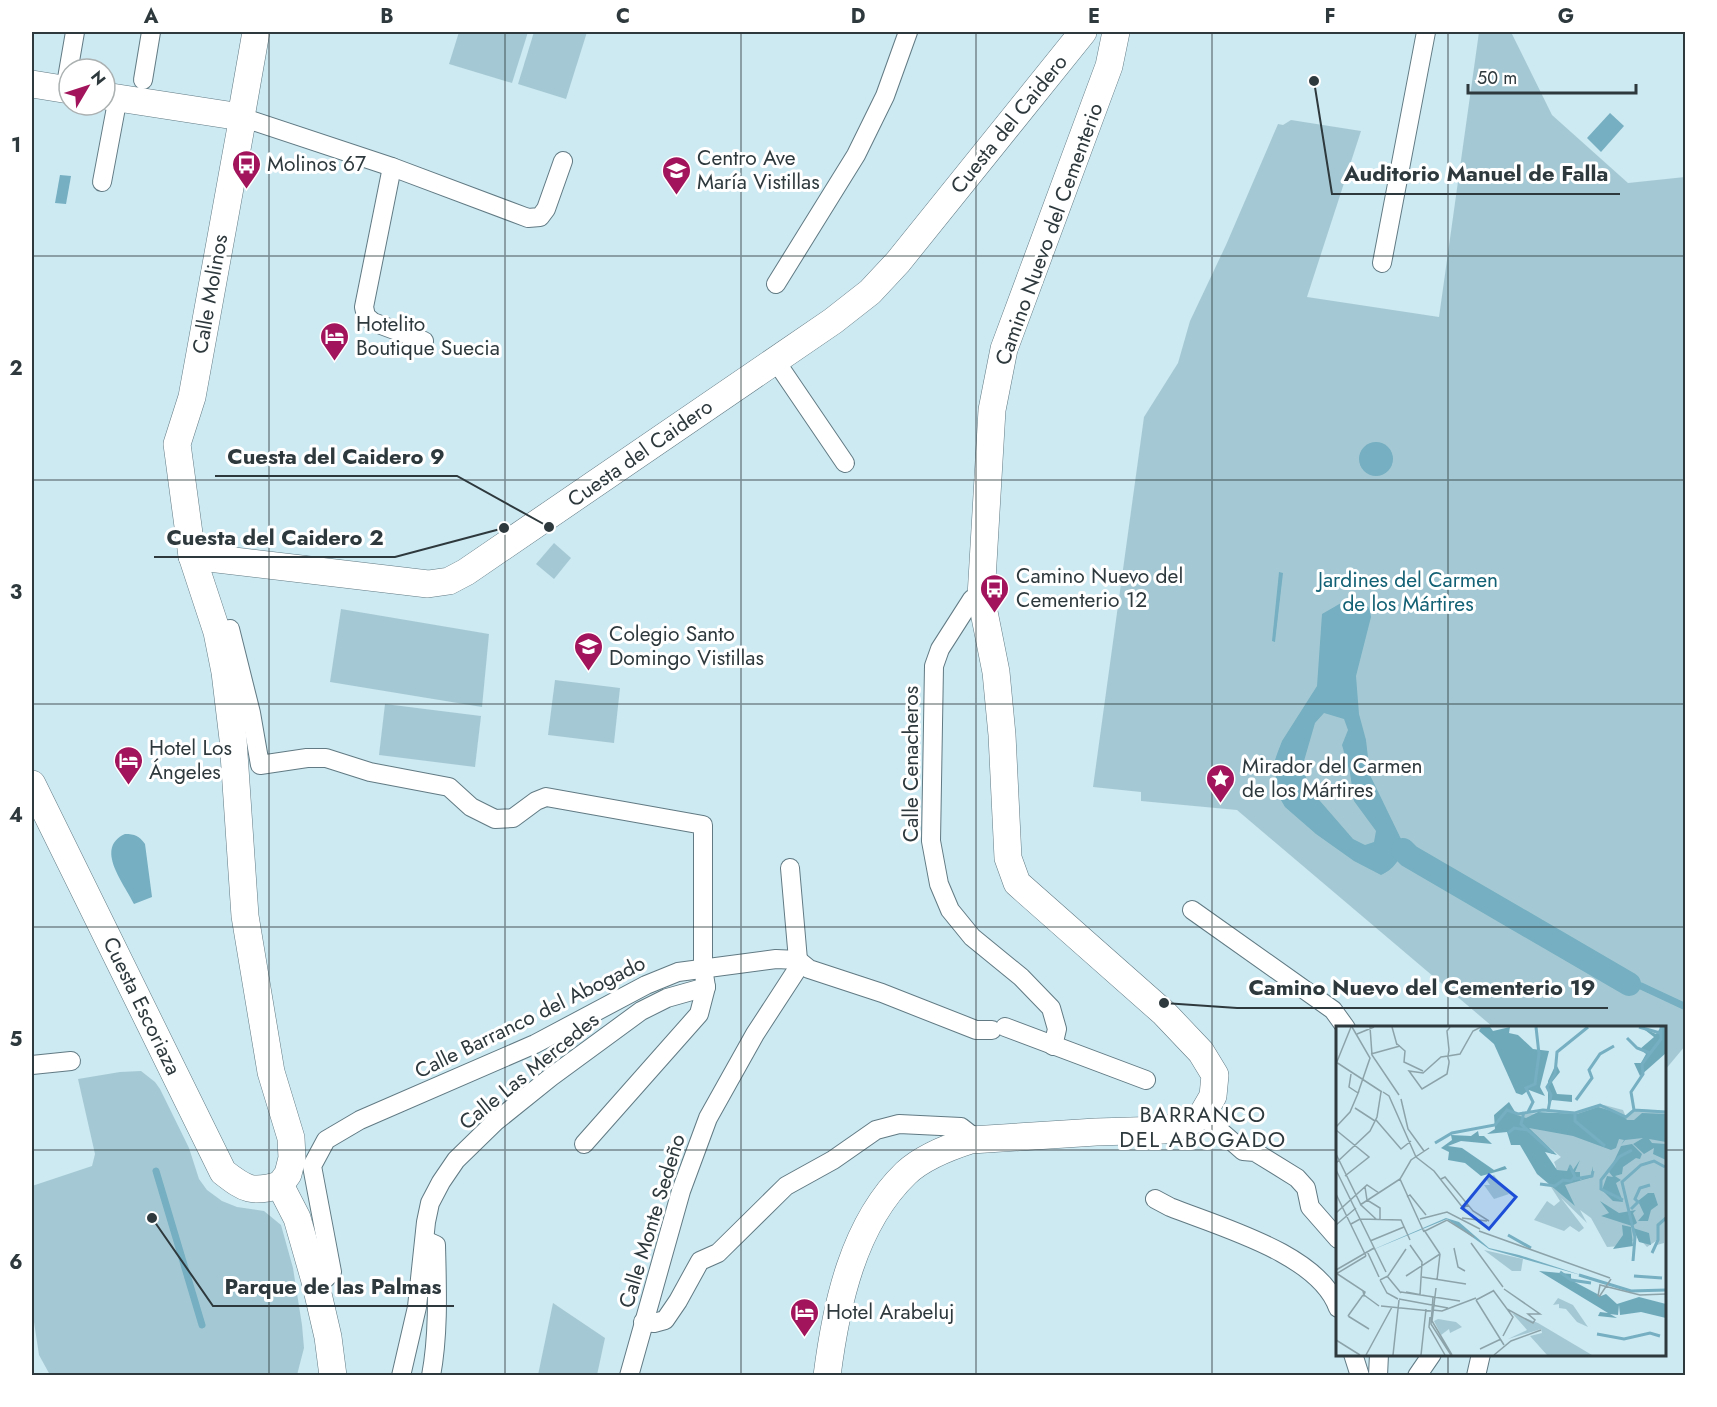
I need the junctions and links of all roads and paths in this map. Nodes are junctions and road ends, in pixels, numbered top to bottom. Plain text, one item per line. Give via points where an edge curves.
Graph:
1 (75, 32) edge
2 (151, 32) edge
3 (256, 32) edge
4 (908, 32) edge
5 (1083, 32) edge
6 (1116, 32) edge
7 (1426, 32) edge
8 (72, 57) edge
9 (143, 80) dead end
10 (32, 84) edge
11 (57, 88) edge
12 (117, 98) edge
13 (110, 117) edge
14 (241, 117) junction
15 (563, 160) dead end
16 (392, 167) junction
17 (102, 182) dead end
18 (1382, 263) dead end
19 (776, 284) dead end
20 (424, 341) dead end
21 (775, 360) junction
22 (845, 463) dead end
23 (192, 556) junction
24 (981, 597) junction
25 (217, 632) junction
26 (32, 784) edge
27 (790, 868) dead end
28 (1192, 910) dead end
29 (798, 960) junction
30 (703, 968) junction
31 (706, 987) junction
32 (1345, 1026) edge
33 (1053, 1046) junction
34 (70, 1061) dead end
35 (32, 1065) edge
36 (1146, 1080) dead end
37 (1202, 1115) junction
38 (971, 1140) junction
39 (584, 1144) dead end
40 (280, 1185) junction
41 (1155, 1199) dead end
42 (1336, 1237) edge
43 (425, 1240) junction
44 (315, 1281) junction
45 (1336, 1302) edge
46 (643, 1322) junction
47 (1354, 1356) edge
48 (1379, 1356) edge
49 (1431, 1356) edge
50 (1481, 1356) edge
51 (431, 1375) edge
52 (333, 1376) edge
53 (400, 1376) edge
54 (629, 1376) edge
55 (827, 1376) edge
56 (1360, 1376) edge
57 (1378, 1376) edge
58 (1417, 1376) edge
59 (1476, 1376) edge

1 - 8 street
2 - 9 street
3 - 14 street, Calle Molinos
4 - 19 street via 885,96 856,155
5 - 21 street, Cuesta del Caidero via 870,292
6 - 24 street, Camino Nuevo del Cementerio via 1109,66 1004,349 992,410
7 - 18 street
10 - 11 street
12 - 14 street
13 - 17 street
14 - 16 street
14 - 23 street, Calle Molinos via 192,398 177,444
15 - 16 street via 546,209 540,217 528,218
16 - 20 street via 364,307 373,322
21 - 22 street
21 - 23 street, Cuesta del Caidero via 448,581 428,584
23 - 25 street, Calle Molinos
24 - 33 street, Calle Cenacheros via 972,599 939,649 934,666 931,841 939,884 951,910 972,937 1021,977 1051,1008 1057,1029
24 - 37 street, Camino Nuevo del Cementerio via 996,672 1008,858 1017,883 1164,1013 1201,1052 1215,1074 1213,1096
25 - 30 street via 230,628 260,765 326,758 370,772 449,787 471,807 495,819 513,818 546,797 703,825
25 - 40 street, Calle Molinos via 233,739 248,936 271,1072 291,1138 292,1158
26 - 40 street, Cuesta Escoriaza via 223,1172 242,1187 262,1190
27 - 29 street
28 - 32 street via 1333,1010
29 - 30 street, Calle Barranco del Abogado
29 - 33 street, Calle Barranco del Abogado via 809,969 976,1030 999,1028
29 - 46 street, Calle Monte Sedeño via 796,971 754,1034 708,1118 681,1191
30 - 31 street
30 - 44 street, Calle Barranco del Abogado via 678,972 646,985 535,1044 360,1119 326,1140 312,1166 332,1272
31 - 39 street via 699,1014
31 - 43 street, Calle Las Mercedes via 667,998 641,1011 495,1122 456,1160 441,1182 430,1203
33 - 36 street, Calle Barranco del Abogado
34 - 35 street
37 - 38 street via 1164,1130
37 - 42 street via 1243,1151 1255,1152 1297,1178 1306,1188 1310,1207
38 - 46 street, Calle Monte Sedeño via 961,1127 899,1124 876,1130 786,1186 717,1253 700,1261 665,1320
38 - 55 street via 952,1146 908,1172 881,1201 844,1287
40 - 44 street via 297,1218
41 - 45 street via 1271,1247 1308,1269
43 - 51 street via 436,1245
43 - 53 street, Calle Las Mercedes via 417,1307
44 - 52 street
46 - 54 street
47 - 56 street
48 - 57 street
49 - 58 street
50 - 59 street

